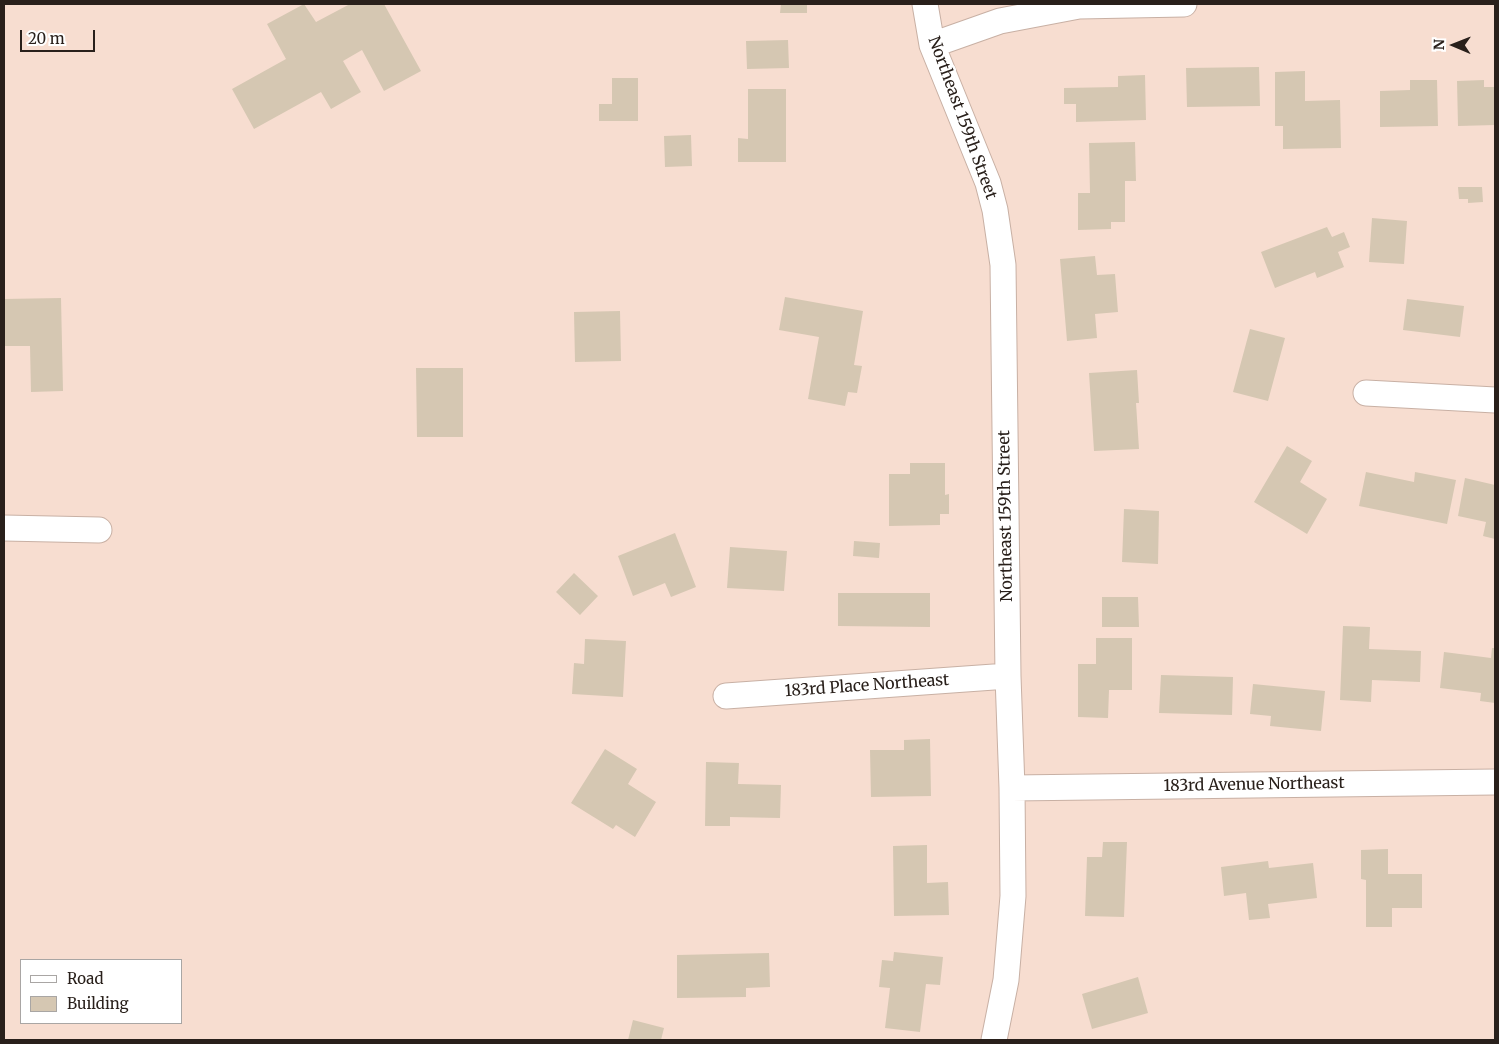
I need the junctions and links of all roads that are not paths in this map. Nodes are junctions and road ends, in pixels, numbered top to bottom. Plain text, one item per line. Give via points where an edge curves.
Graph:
1 (925, 4) edge
2 (1184, 4) edge
3 (932, 45) junction
4 (1366, 393) dead end
5 (1495, 400) edge
6 (4, 528) edge
7 (99, 530) dead end
8 (1008, 676) junction
9 (726, 696) dead end
10 (1495, 782) edge
11 (1012, 788) junction
12 (994, 1040) edge

1 - 3 street, Northeast 159th Street
2 - 3 street via 1079,6 1000,21
3 - 8 street, Northeast 159th Street via 988,183 1003,265
4 - 5 street
6 - 7 street
8 - 9 street, 183rd Place Northeast
8 - 11 street, Northeast 159th Street
10 - 11 street, 183rd Avenue Northeast
11 - 12 street, Northeast 159th Street via 1013,896 1006,980

